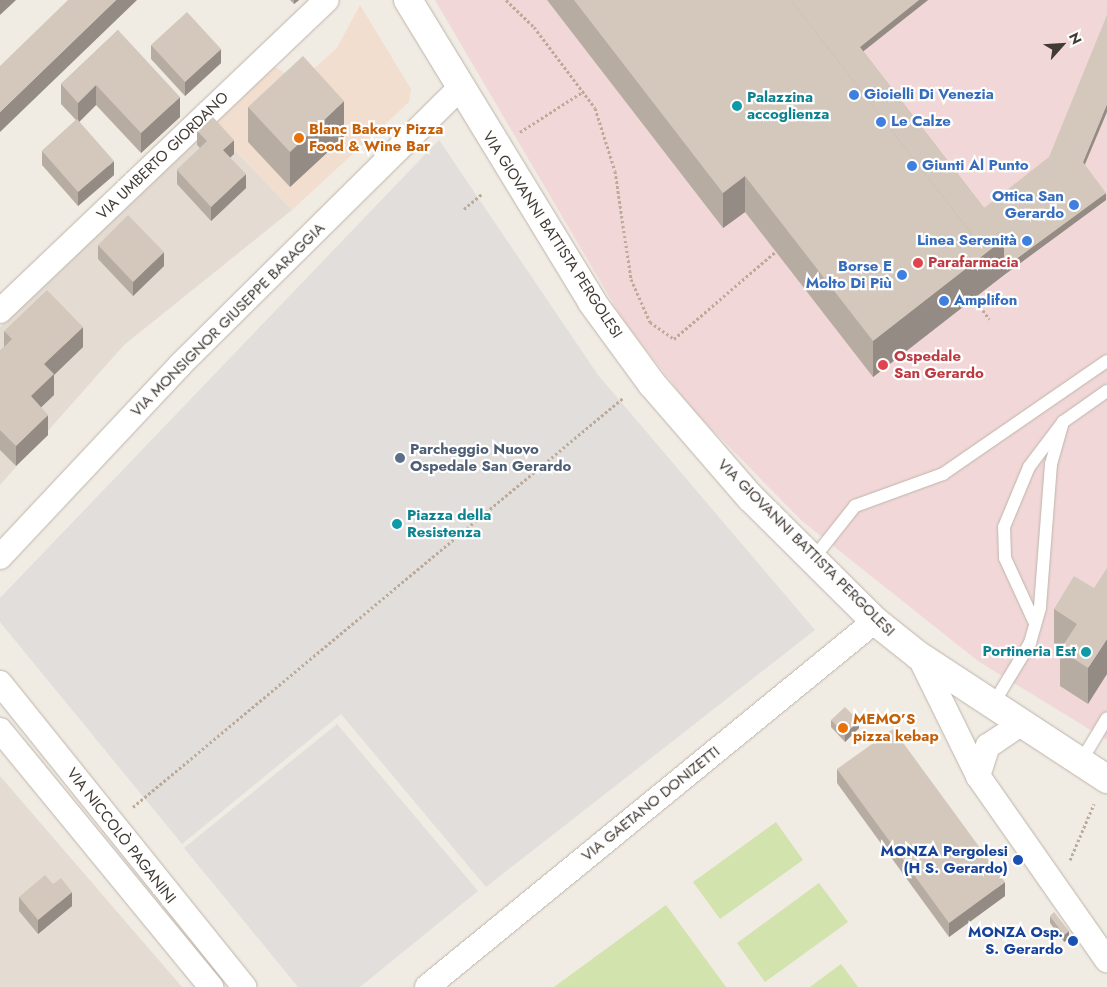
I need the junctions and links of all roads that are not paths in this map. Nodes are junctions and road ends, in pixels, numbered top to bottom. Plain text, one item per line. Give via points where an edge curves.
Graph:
1 (327, 0) edge
2 (408, 0) edge
3 (460, 88) junction
4 (0, 311) edge
5 (1107, 360) edge
6 (1107, 391) edge
7 (1063, 422) junction
8 (0, 557) edge
9 (813, 559) junction
10 (875, 621) junction
11 (1034, 621) junction
12 (919, 656) junction
13 (0, 683) edge
14 (992, 706) junction
15 (1107, 718) edge
16 (1021, 724) junction
17 (0, 730) edge
18 (1080, 763) junction
19 (978, 776) junction
20 (1106, 779) edge
21 (1107, 960) edge
22 (211, 987) edge
23 (244, 987) edge
24 (427, 987) edge

1 - 4 street, VIA UMBERTO GIORDANO
2 - 3 street, VIA GIOVANNI BATTISTA PERGOLESI
3 - 8 street, VIA MONSIGNOR GIUSEPPE BARAGGIA via 180,364
3 - 9 street, VIA GIOVANNI BATTISTA PERGOLESI via 620,342 730,475
5 - 9 lane via 943,474 855,506
6 - 7 lane
7 - 11 lane via 1051,464 1045,581
7 - 11 lane via 1029,467 1004,527 1005,558
9 - 10 street, VIA GIOVANNI BATTISTA PERGOLESI
10 - 12 street, VIA GIOVANNI BATTISTA PERGOLESI
10 - 24 street, VIA GAETANO DONIZETTI
11 - 14 lane via 1030,643
12 - 14 street, VIA GIOVANNI BATTISTA PERGOLESI
12 - 19 street
13 - 23 street, VIA NICCOLÒ PAGANINI
14 - 16 street, VIA GIOVANNI BATTISTA PERGOLESI
15 - 18 lane
16 - 18 street, VIA GIOVANNI BATTISTA PERGOLESI
16 - 19 street via 988,746
17 - 22 street, VIA NICCOLÒ PAGANINI
18 - 20 street, VIA GIOVANNI BATTISTA PERGOLESI
19 - 21 street

